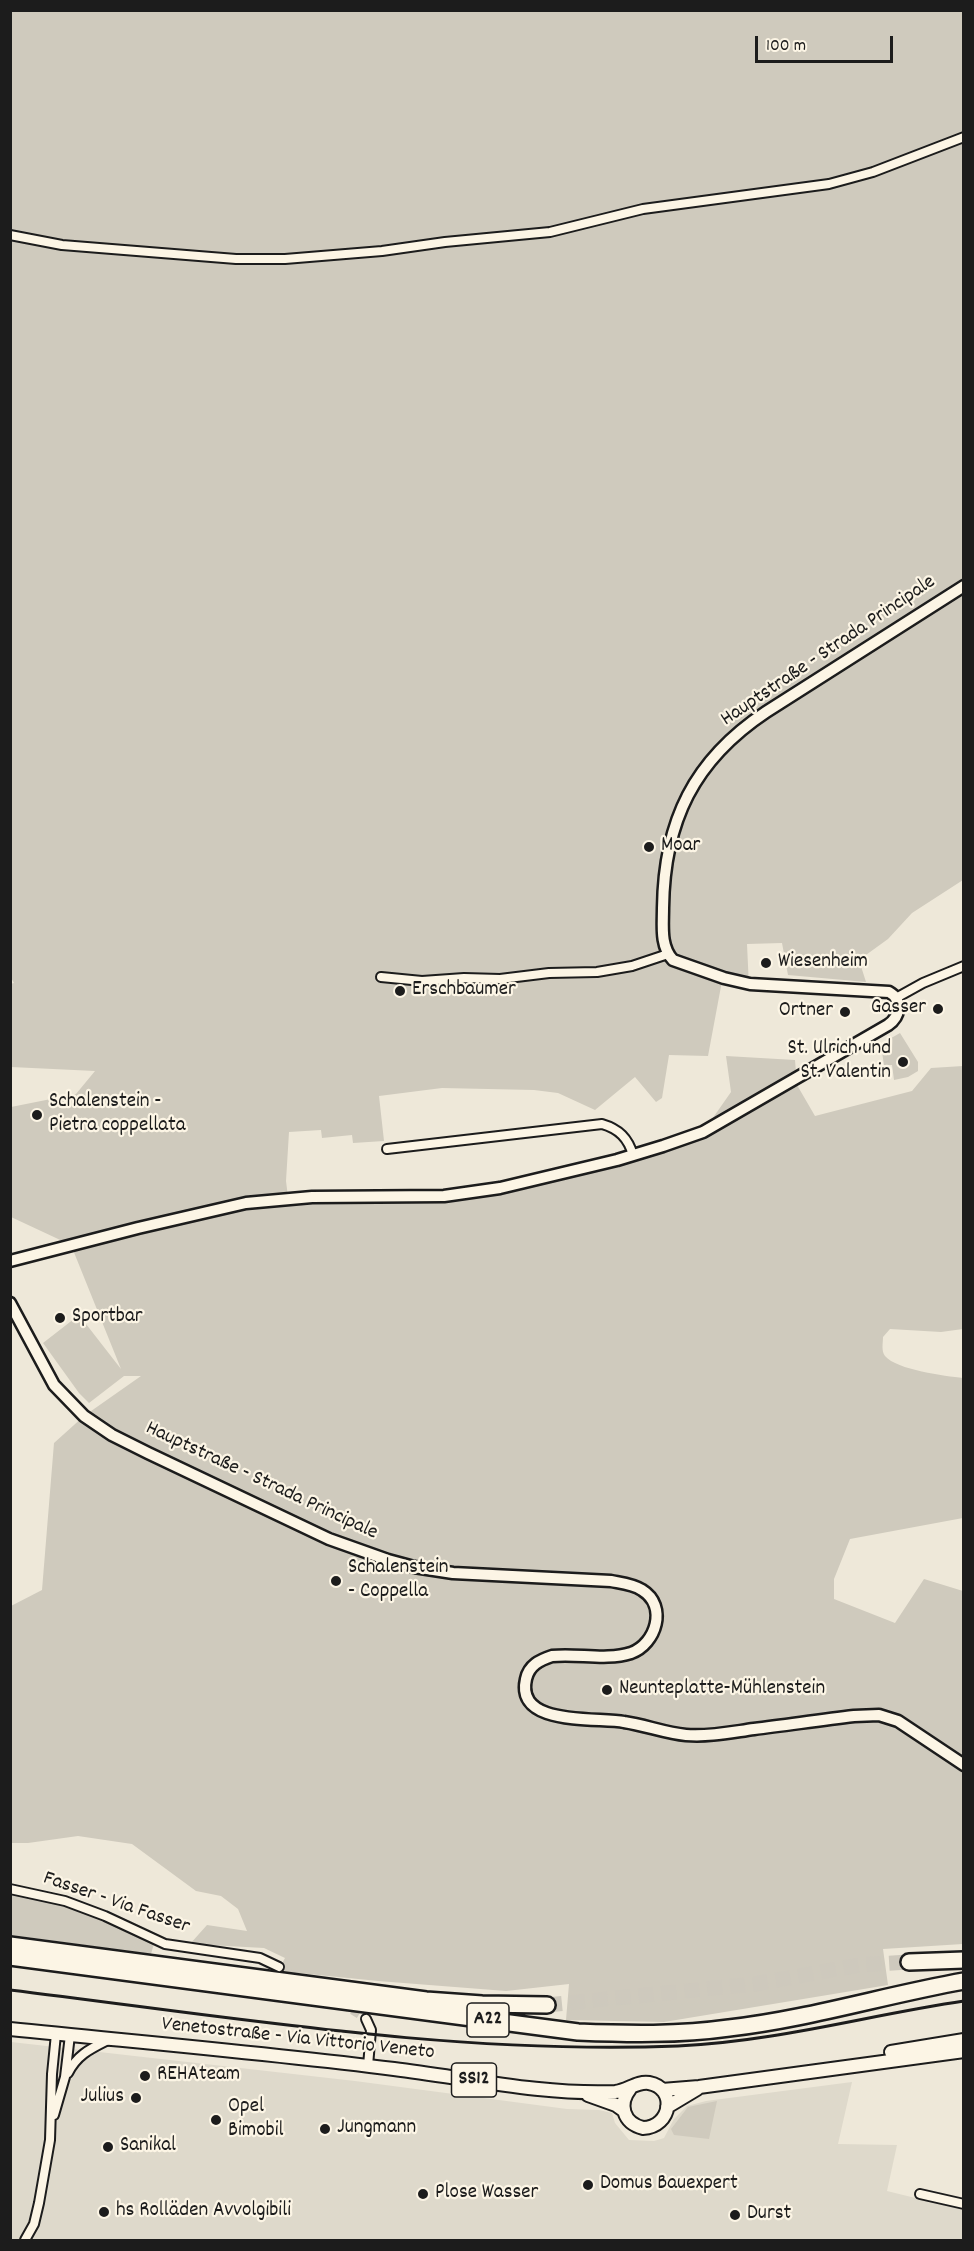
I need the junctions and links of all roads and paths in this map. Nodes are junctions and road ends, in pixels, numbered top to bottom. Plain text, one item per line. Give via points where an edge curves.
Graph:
1 (963, 136) edge
2 (10, 235) edge
3 (963, 586) edge
4 (668, 954) junction
5 (963, 966) edge
6 (381, 976) dead end
7 (896, 998) junction
8 (387, 1149) dead end
9 (633, 1155) junction
10 (10, 1261) edge
11 (10, 1303) edge
12 (963, 1765) edge
13 (10, 1889) edge
14 (10, 1945) edge
15 (10, 1958) edge
16 (963, 1960) edge
17 (909, 1962) tunnel mouth
18 (279, 1966) tunnel mouth
19 (963, 1981) edge
20 (547, 2005) tunnel mouth
21 (366, 2019) dead end
22 (10, 2029) edge
23 (56, 2034) junction
24 (70, 2035) junction
25 (109, 2039) junction
26 (963, 2040) edge
27 (963, 2051) edge
28 (368, 2066) junction
29 (821, 2070) junction
30 (66, 2077) junction
31 (699, 2087) junction
32 (630, 2089) junction
33 (662, 2090) junction
34 (581, 2093) junction
35 (668, 2108) junction
36 (623, 2110) junction
37 (52, 2125) junction
38 (920, 2194) dead end
39 (963, 2204) edge
40 (25, 2241) edge

1 - 2 street via 873,172 829,184 654,207 550,232 382,251 285,260 236,259 62,245
3 - 4 street, Hauptstraße - Strada Principale via 750,722 708,763 689,791 675,829 663,903 663,939
4 - 6 street via 597,972 422,981
4 - 7 street via 685,965 739,982 880,991
5 - 7 street
7 - 9 street via 898,1012 888,1025 703,1132
8 - 9 street via 602,1124 621,1133
9 - 10 street via 519,1184 444,1196 312,1197 246,1203
11 - 12 street, Hauptstraße - Strada Principale via 54,1385 84,1416 139,1449 352,1549 414,1567 453,1573 611,1581 643,1590 653,1601 657,1619 651,1637 639,1649 621,1655 552,1656 541,1659 528,1671 528,1698 546,1714 624,1722 699,1736 879,1715 898,1721
13 - 18 street, Fasser - Via Fasser via 65,1901 165,1944 260,1958
14 - 20 highway, A22 via 426,2000
15 - 19 highway, A22 via 578,2032 624,2034 751,2025
16 - 17 highway
21 - 28 street via 371,2030
22 - 23 main road, Venetostraße - Via Vittorio Veneto / SS12
23 - 24 main road, Venetostraße - Via Vittorio Veneto / SS12
23 - 37 street
24 - 25 main road, Venetostraße - Via Vittorio Veneto / SS12
24 - 30 street
25 - 28 main road, Venetostraße - Via Vittorio Veneto / SS12
25 - 30 street via 82,2053
26 - 29 main road via 852,2058
27 - 29 main road, Venetostraße - Via Vittorio Veneto / SS12
28 - 34 main road, Venetostraße - Via Vittorio Veneto / SS12
29 - 31 main road, Venetostraße - Via Vittorio Veneto / SS12
30 - 37 street
31 - 33 main road, Venetostraße - Via Vittorio Veneto / SS12
31 - 35 main road, Venetostraße - Via Vittorio Veneto / SS12
32 - 33 main road, Venetostraße - Via Vittorio Veneto / SS12 via 650,2083
32 - 34 main road, Venetostraße - Via Vittorio Veneto / SS12
32 - 36 main road
33 - 35 main road
34 - 36 main road, Venetostraße - Via Vittorio Veneto / SS12
35 - 36 main road, Venetostraße - Via Vittorio Veneto / SS12 via 663,2119 648,2127 633,2124
37 - 40 street via 39,2203
38 - 39 street

